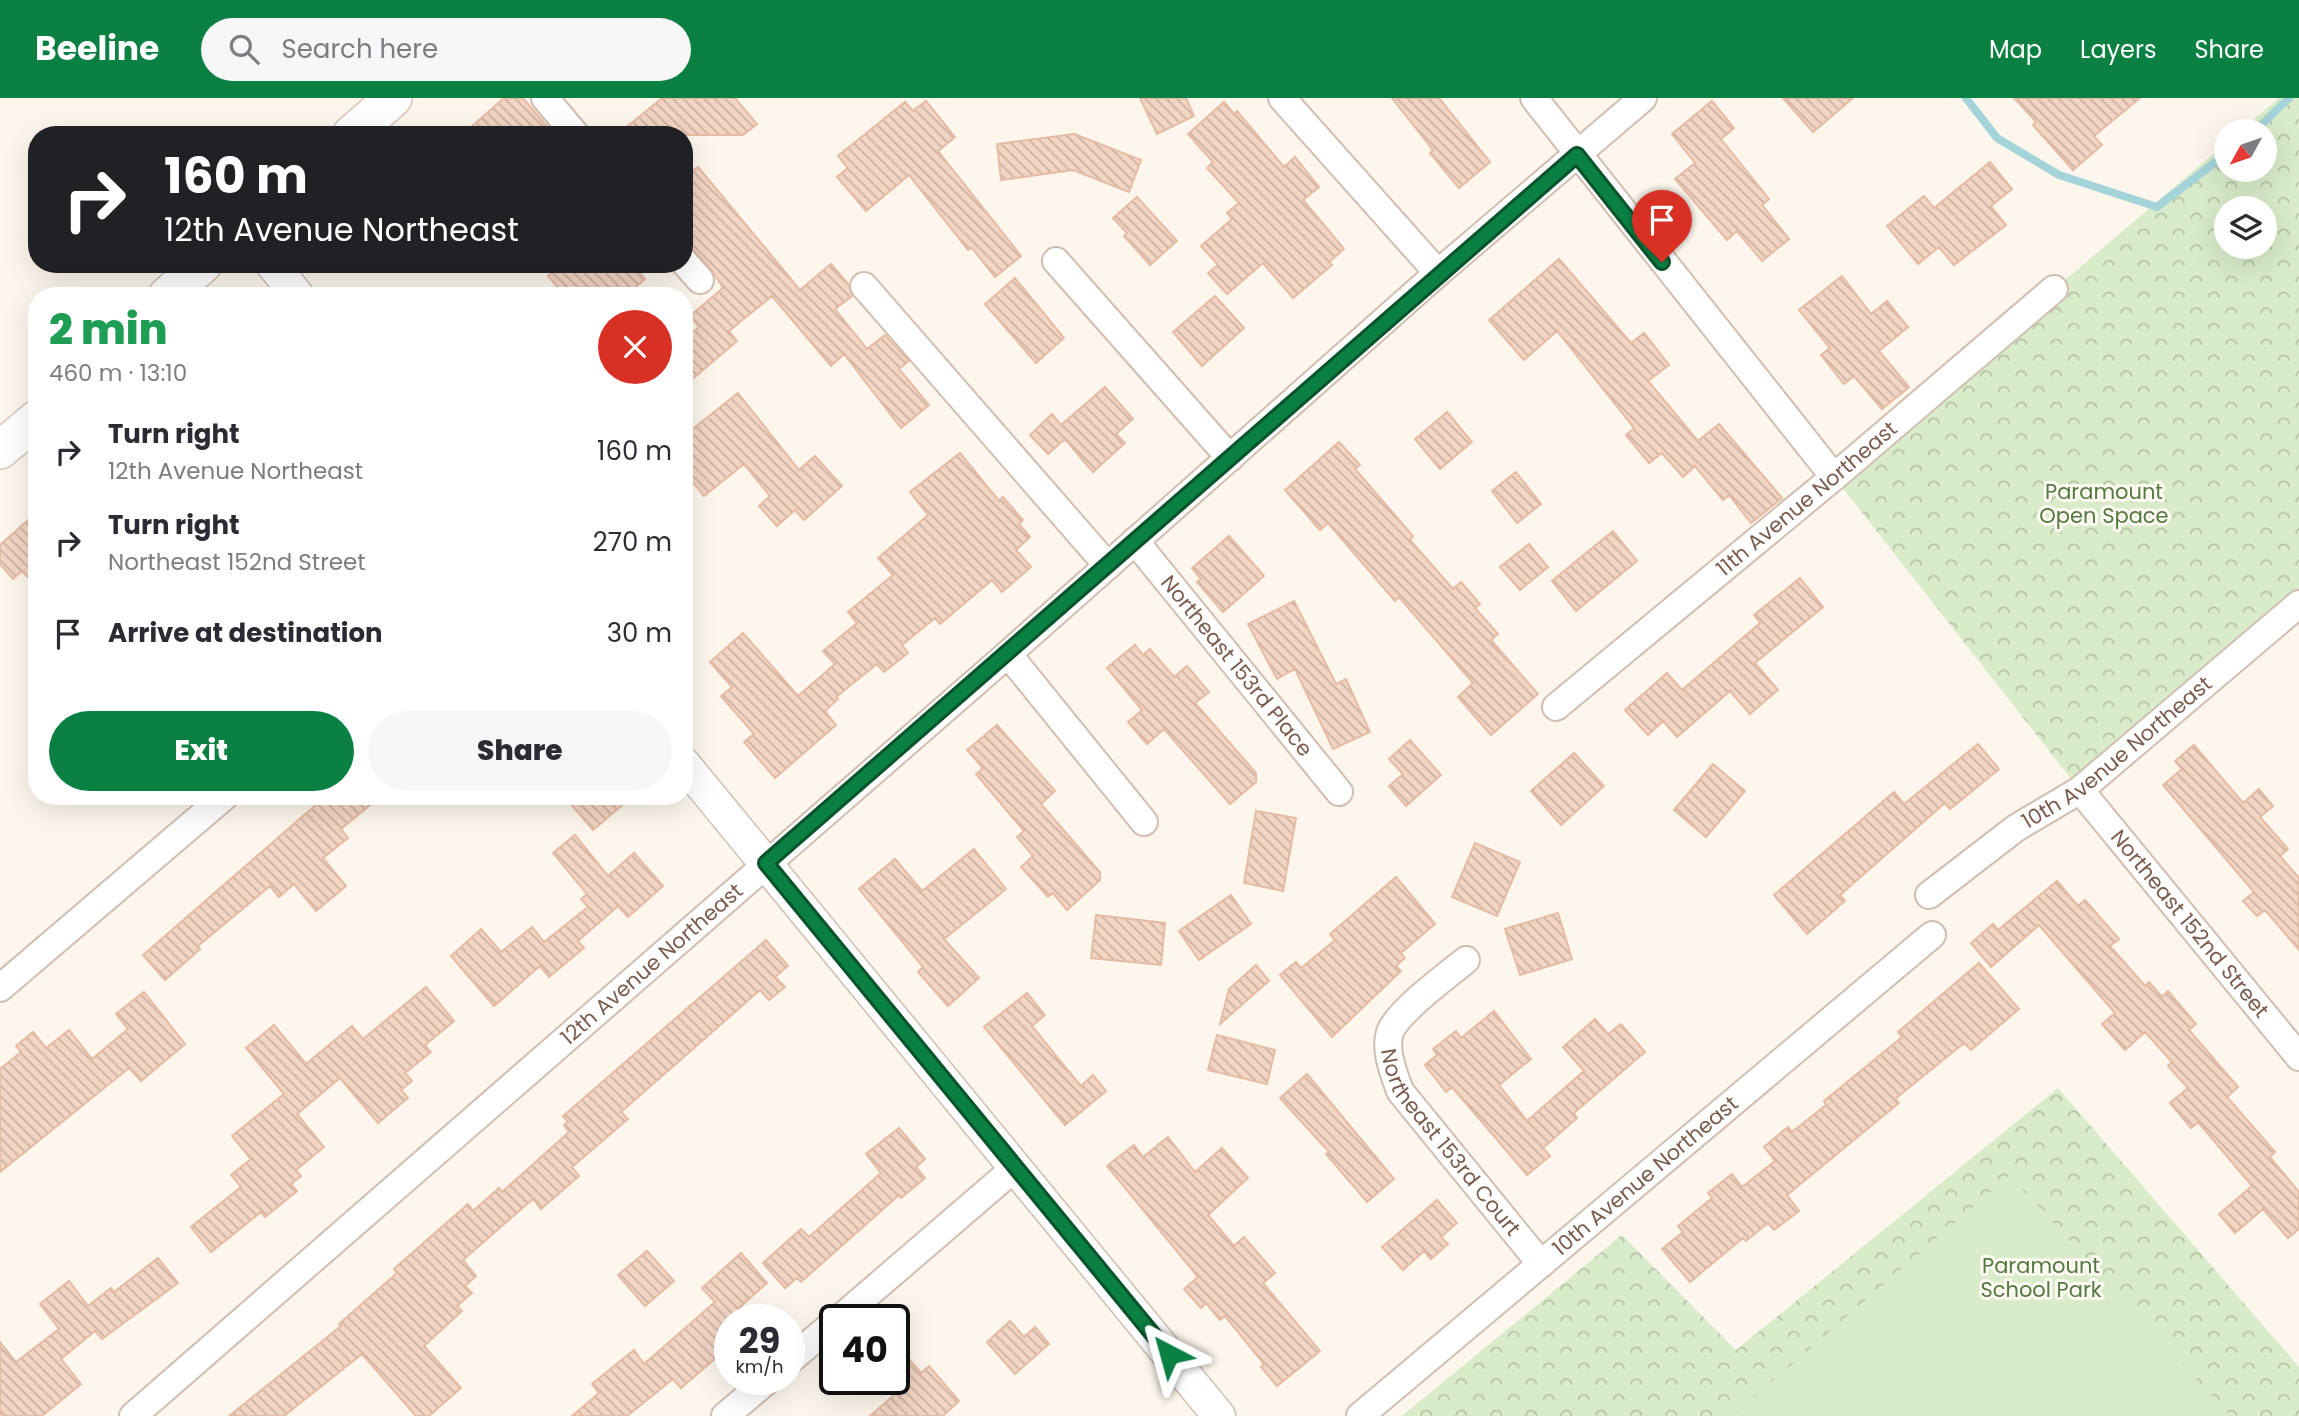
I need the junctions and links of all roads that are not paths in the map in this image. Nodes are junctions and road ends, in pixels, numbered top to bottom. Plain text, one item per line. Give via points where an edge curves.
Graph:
1 (393, 98) edge
2 (545, 98) edge
3 (1282, 98) edge
4 (1534, 98) edge
5 (1643, 98) edge
6 (361, 126) edge
7 (568, 126) edge
8 (1577, 155) junction
9 (1056, 261) dead end
10 (193, 273) edge
11 (279, 273) edge
12 (1438, 273) junction
13 (864, 286) dead end
14 (177, 287) edge
15 (291, 287) edge
16 (2054, 289) dead end
17 (28, 427) edge
18 (0, 450) edge
19 (1230, 458) junction
20 (1834, 477) junction
21 (1135, 541) junction
22 (1108, 566) junction
23 (2299, 604) edge
24 (1008, 653) junction
25 (1556, 707) dead end
26 (693, 775) edge
27 (2080, 790) junction
28 (1339, 792) dead end
29 (215, 805) edge
30 (1144, 822) dead end
31 (766, 863) junction
32 (1929, 895) dead end
33 (1932, 935) dead end
34 (1466, 960) dead end
35 (0, 989) edge
36 (2299, 1057) edge
37 (1017, 1166) junction
38 (1541, 1264) junction
39 (856, 1304) edge
40 (819, 1335) edge
41 (805, 1347) edge
42 (750, 1395) edge
43 (133, 1416) edge
44 (725, 1416) edge
45 (1219, 1416) edge
46 (1360, 1416) edge

1 - 6 main road
2 - 7 street
3 - 12 street
4 - 8 street
5 - 8 street, 12th Avenue Northeast
8 - 12 street, 12th Avenue Northeast
8 - 20 street
9 - 19 street
10 - 14 main road
11 - 15 street
12 - 19 street, 12th Avenue Northeast
13 - 22 street
16 - 20 street, 11th Avenue Northeast
17 - 18 main road
19 - 21 street, 12th Avenue Northeast
20 - 25 street, 11th Avenue Northeast
21 - 22 street, 12th Avenue Northeast
21 - 28 street, Northeast 153rd Place
22 - 24 street, 12th Avenue Northeast
23 - 27 street, 10th Avenue Northeast
24 - 30 street
24 - 31 street, 12th Avenue Northeast
26 - 31 street
27 - 32 street, 10th Avenue Northeast via 2015,828
27 - 36 street, Northeast 152nd Street
29 - 35 street
31 - 37 street
31 - 43 street, 12th Avenue Northeast
33 - 38 street, 10th Avenue Northeast
34 - 38 street, Northeast 153rd Court via 1409,1007 1390,1032 1390,1062 1400,1091
37 - 39 street
37 - 45 street
38 - 46 street, 10th Avenue Northeast
40 - 41 street
42 - 44 street

